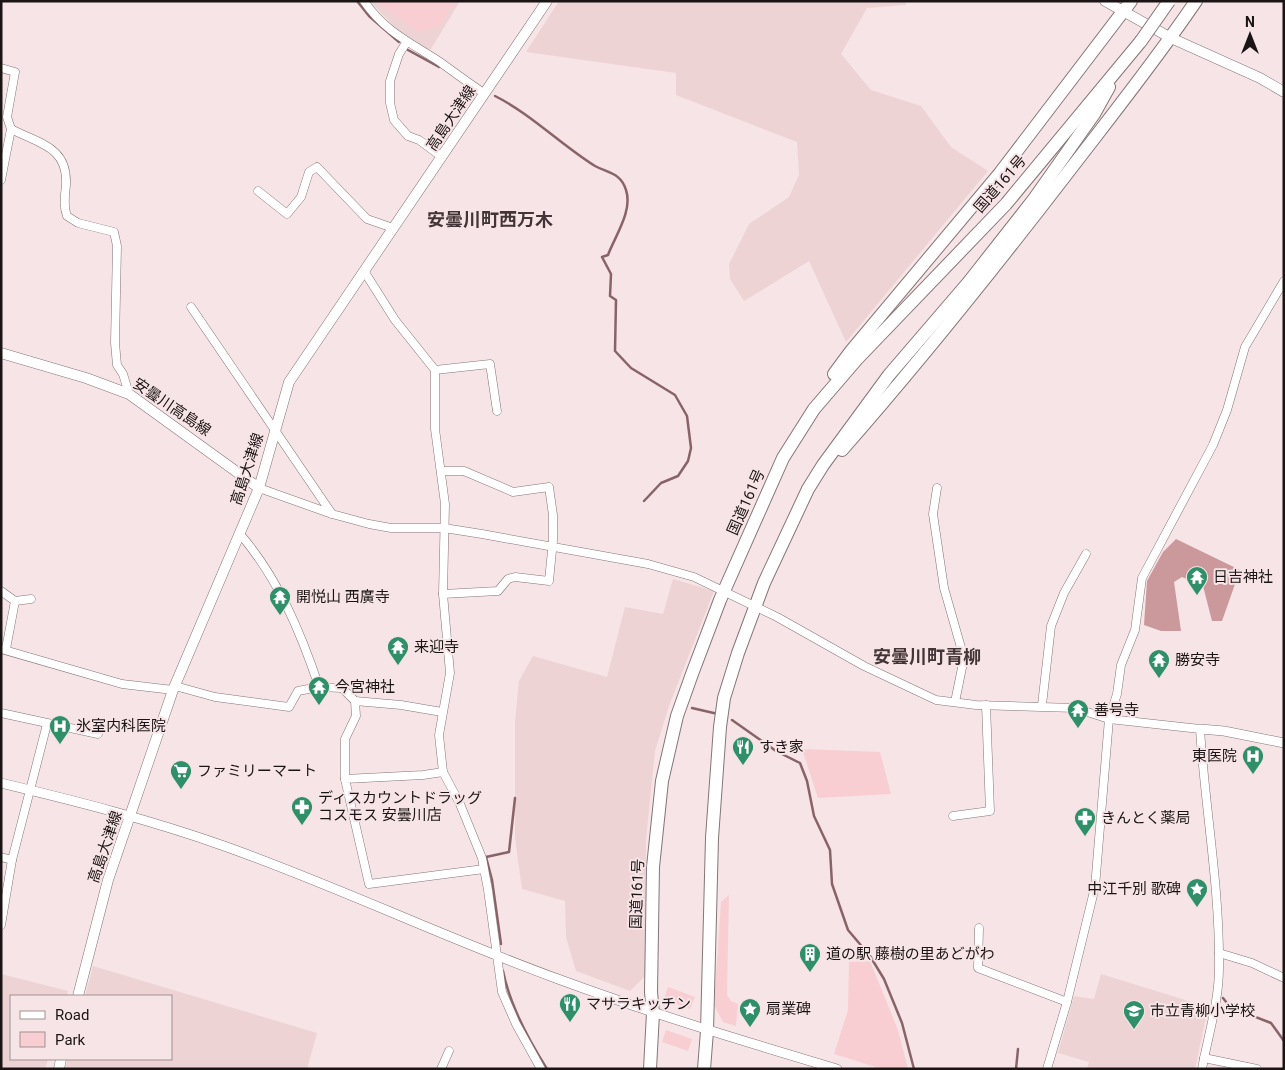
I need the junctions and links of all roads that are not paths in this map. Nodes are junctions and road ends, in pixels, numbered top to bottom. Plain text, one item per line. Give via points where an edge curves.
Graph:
1 (364, 1) edge
2 (547, 1) edge
3 (1105, 1) edge
4 (1169, 1) edge
5 (1196, 1) edge
6 (1127, 6) edge
7 (1171, 38) junction
8 (406, 43) junction
9 (1124, 61) junction
10 (1, 68) edge
11 (1284, 92) edge
12 (485, 94) junction
13 (11, 129) junction
14 (442, 157) junction
15 (1, 180) edge
16 (258, 191) dead end
17 (393, 228) junction
18 (364, 271) junction
19 (1284, 281) edge
20 (191, 307) dead end
21 (1, 353) edge
22 (435, 370) junction
23 (129, 394) junction
24 (814, 409) junction
25 (497, 411) dead end
26 (275, 432) junction
27 (823, 465) junction
28 (441, 471) junction
29 (259, 488) junction
30 (937, 488) dead end
31 (332, 514) junction
32 (444, 528) junction
33 (240, 534) junction
34 (551, 548) junction
35 (1086, 554) dead end
36 (1, 591) edge
37 (724, 592) junction
38 (443, 594) junction
39 (31, 599) dead end
40 (15, 601) junction
41 (754, 608) junction
42 (3, 649) edge
43 (319, 687) junction
44 (174, 688) junction
45 (355, 701) junction
46 (955, 702) junction
47 (986, 705) junction
48 (1042, 706) junction
49 (1, 712) edge
50 (442, 712) junction
51 (1109, 719) junction
52 (47, 724) junction
53 (1200, 729) junction
54 (98, 734) dead end
55 (1284, 743) edge
56 (443, 772) junction
57 (345, 779) junction
58 (1, 783) edge
59 (31, 790) junction
60 (131, 816) junction
61 (952, 816) dead end
62 (1, 857) edge
63 (12, 860) junction
64 (484, 869) junction
65 (1, 925) edge
66 (979, 928) dead end
67 (1219, 953) junction
68 (497, 955) junction
69 (1284, 978) edge
70 (78, 995) edge
71 (1067, 1002) junction
72 (653, 1013) junction
73 (707, 1031) junction
74 (450, 1051) dead end
75 (1204, 1058) junction
76 (441, 1069) edge
77 (541, 1069) edge
78 (650, 1069) edge
79 (704, 1069) edge
80 (837, 1069) edge
81 (1047, 1069) edge
82 (1202, 1069) edge
83 (1257, 1069) edge

1 - 8 street via 379,20
2 - 12 main road, 高島大津線
3 - 6 main road
4 - 9 highway, 国道161号, bridge
5 - 7 highway
6 - 7 main road
6 - 24 highway via 1000,173 850,351
7 - 11 main road
7 - 27 highway via 1016,240 900,384 832,460
8 - 12 street
8 - 14 street via 398,54 390,81 394,120 408,136
9 - 24 highway, 国道161号 via 1006,204 857,359
9 - 27 highway, 国道161号 via 1094,114 1034,199 968,283 888,375
10 - 13 street via 15,72 7,117
12 - 14 main road, 高島大津線
13 - 15 street
13 - 23 street via 55,152 63,160 67,216 78,223 114,232 117,246 117,365
14 - 17 main road, 高島大津線
16 - 17 street via 287,214 301,197 309,172 317,167 367,219
17 - 18 main road, 高島大津線
18 - 22 street via 395,320
18 - 26 main road, 高島大津線 via 289,382
19 - 51 street via 1245,347 1213,445 1142,578 1136,630 1121,665
20 - 26 street
21 - 23 main road, 安曇川高島線
22 - 25 street via 490,364
22 - 28 street via 435,429
23 - 29 main road, 安曇川高島線
24 - 37 highway, 国道161号 via 783,458
26 - 29 main road, 高島大津線
26 - 31 street
27 - 41 highway, 国道161号 via 789,527
28 - 32 street
28 - 34 street via 464,471 513,492 549,487 553,516
29 - 31 street
29 - 33 main road, 高島大津線
30 - 46 street via 932,514 944,588 964,658
31 - 32 street via 391,528
32 - 34 street
32 - 38 street
33 - 43 street via 274,583 300,633
33 - 44 main road, 高島大津線
34 - 37 street via 648,564 694,578
34 - 38 street via 549,581 515,577 508,579 498,591
35 - 48 street via 1064,593 1051,626
36 - 40 street
37 - 41 street
37 - 72 highway, 国道161号 via 677,716 662,781 653,867
38 - 50 street via 450,673
39 - 40 street
40 - 42 street
41 - 46 street via 777,617 901,685 936,700
41 - 73 highway, 国道161号 via 724,698 716,761
42 - 44 street via 122,684
43 - 44 street via 298,691 289,707
43 - 45 street via 342,688
44 - 60 main road, 高島大津線
45 - 50 street
45 - 57 street via 356,716 345,740
46 - 47 street
47 - 48 street
47 - 61 street via 990,812
48 - 51 street via 1075,708
49 - 52 street
50 - 56 street
51 - 53 street
51 - 71 street via 1095,887
52 - 54 street
52 - 59 street
53 - 55 street
53 - 67 street
56 - 57 street
56 - 64 street via 460,804
57 - 64 street via 369,884
58 - 59 street
59 - 60 street
59 - 63 street
60 - 68 street via 309,878
60 - 70 main road, 高島大津線 via 108,880
62 - 63 street
63 - 65 street
64 - 68 street
66 - 71 street via 978,968
67 - 69 street via 1252,963
67 - 75 street via 1217,987
68 - 72 street
68 - 77 street via 502,992
71 - 81 street
72 - 73 street
72 - 78 highway, 国道161号
73 - 79 highway, 国道161号
73 - 80 street
74 - 76 street
75 - 82 street
75 - 83 street

